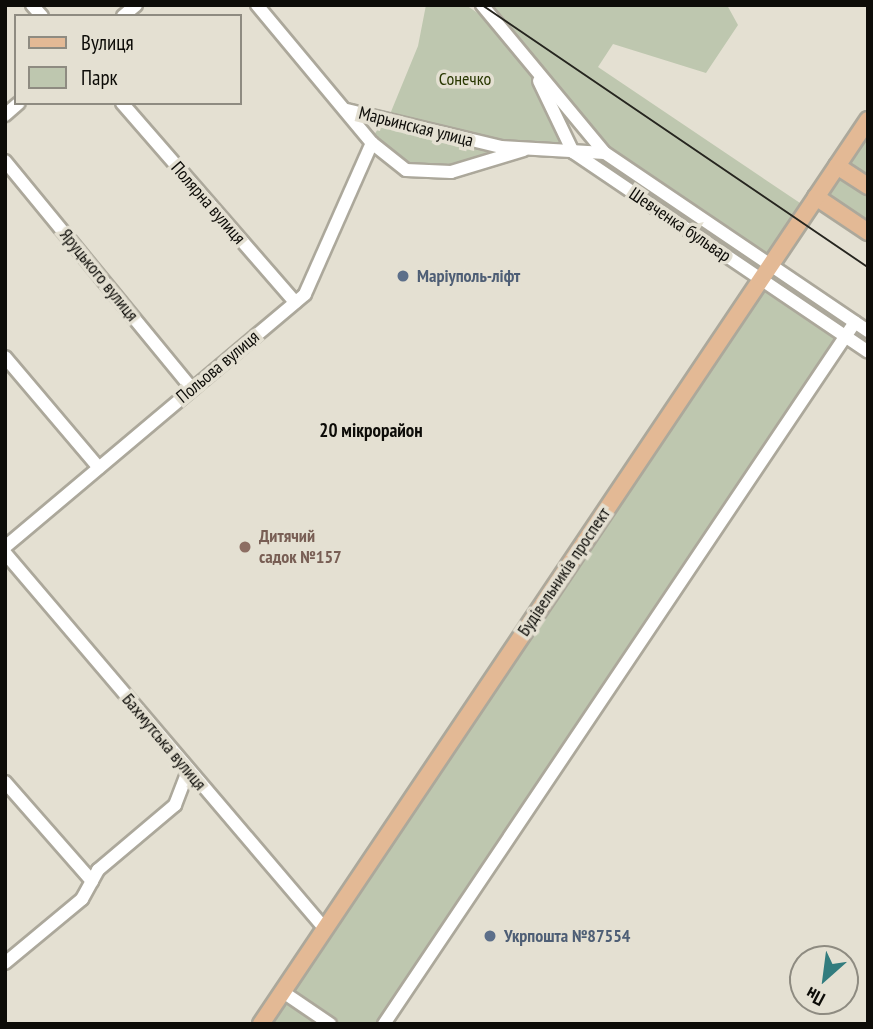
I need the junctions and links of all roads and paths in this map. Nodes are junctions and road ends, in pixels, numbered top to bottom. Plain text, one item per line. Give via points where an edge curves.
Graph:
1 (257, 5) edge
2 (482, 5) edge
3 (532, 65) junction
4 (124, 105) edge
5 (347, 110) junction
6 (868, 120) edge
7 (372, 143) junction
8 (524, 150) junction
9 (573, 152) junction
10 (605, 153) junction
11 (5, 160) edge
12 (837, 166) junction
13 (868, 186) edge
14 (816, 197) junction
15 (868, 232) edge
16 (765, 273) junction
17 (295, 302) junction
18 (855, 322) junction
19 (868, 331) edge
20 (845, 337) junction
21 (868, 352) edge
22 (5, 357) edge
23 (192, 389) junction
24 (99, 468) junction
25 (5, 547) edge
26 (5, 553) edge
27 (188, 771) junction
28 (5, 782) edge
29 (92, 881) junction
30 (325, 929) junction
31 (5, 963) edge
32 (283, 992) junction
33 (261, 1024) edge
34 (330, 1024) edge
35 (384, 1024) edge

1 - 5 street
2 - 3 street, Шевченка бульвар
3 - 9 street, Шевченка бульвар
3 - 10 street, Шевченка бульвар
4 - 17 street, Полярна вулиця
5 - 7 street, Марьинская улица
5 - 8 street, Марьинская улица
6 - 12 main road, Будівельників проспект
7 - 8 street, Марьинская улица via 406,170 433,174
7 - 17 street, Польова вулиця via 305,293
8 - 9 street, Марьинская улица
9 - 10 street, Марьинская улица
9 - 16 street, Шевченка бульвар
10 - 16 street, Шевченка бульвар
11 - 23 street, Яруцького вулиця
12 - 13 main road
12 - 14 main road, Будівельників проспект
14 - 15 main road
14 - 16 main road, Будівельників проспект
16 - 18 street, Шевченка бульвар
16 - 20 street, Шевченка бульвар
16 - 30 main road, Будівельників проспект
17 - 23 street, Польова вулиця
18 - 19 street, Шевченка бульвар
18 - 20 street
20 - 21 street, Шевченка бульвар
20 - 35 street
22 - 24 street
23 - 24 street, Польова вулиця
24 - 25 street, Польова вулиця
26 - 27 street, Бахмутська вулиця
27 - 29 street via 175,805 98,870
27 - 30 street, Бахмутська вулиця
28 - 29 street
29 - 31 street via 82,899
30 - 32 main road, Будівельників проспект
32 - 33 main road, Будівельників проспект
32 - 34 street

